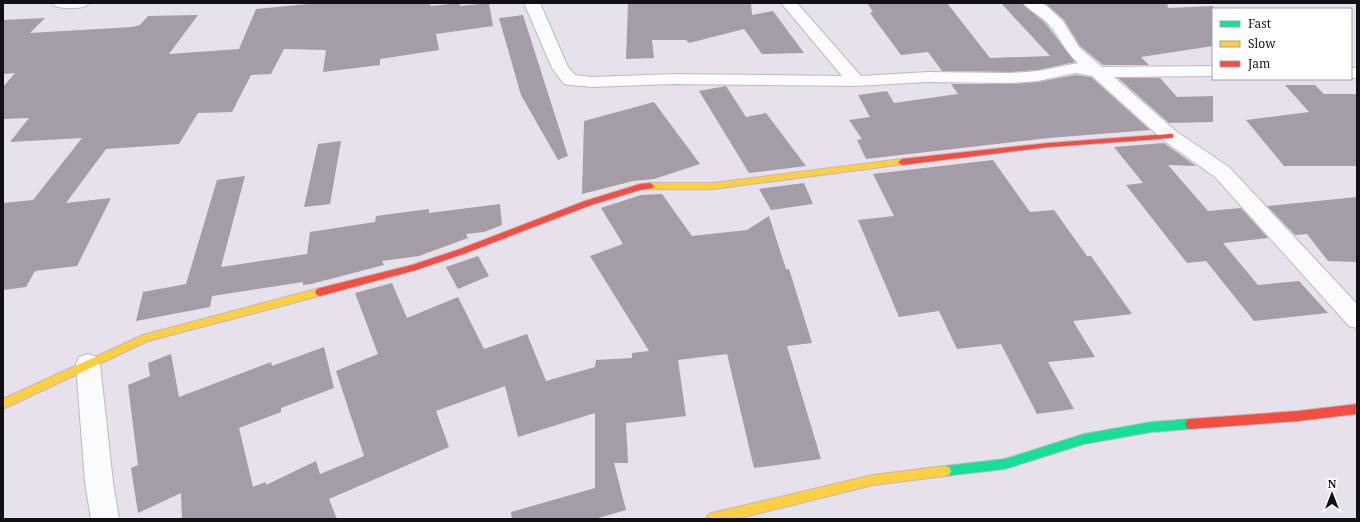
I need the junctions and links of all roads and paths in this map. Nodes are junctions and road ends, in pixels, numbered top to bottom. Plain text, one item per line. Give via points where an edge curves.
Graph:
1 (60, 3) edge
2 (81, 3) edge
3 (532, 3) edge
4 (789, 3) edge
5 (1031, 3) edge
6 (1212, 71) edge
7 (1100, 72) junction
8 (856, 81) junction
9 (1170, 136) junction
10 (1357, 319) edge
11 (88, 364) junction
12 (3, 404) edge
13 (1357, 409) edge
14 (105, 519) edge
15 (712, 519) edge

1 - 2 street
3 - 8 street via 560,68 570,80
4 - 8 street
5 - 7 street via 1043,10 1057,24 1074,50
6 - 7 street
7 - 8 street via 1076,68 1038,76 1010,78 928,77
7 - 9 street
9 - 10 street via 1222,172
9 - 11 street via 1049,145 713,186 640,187 588,203 413,268 146,338
11 - 12 street
11 - 14 street
13 - 15 street via 1152,427 1084,439 1005,464 873,480

